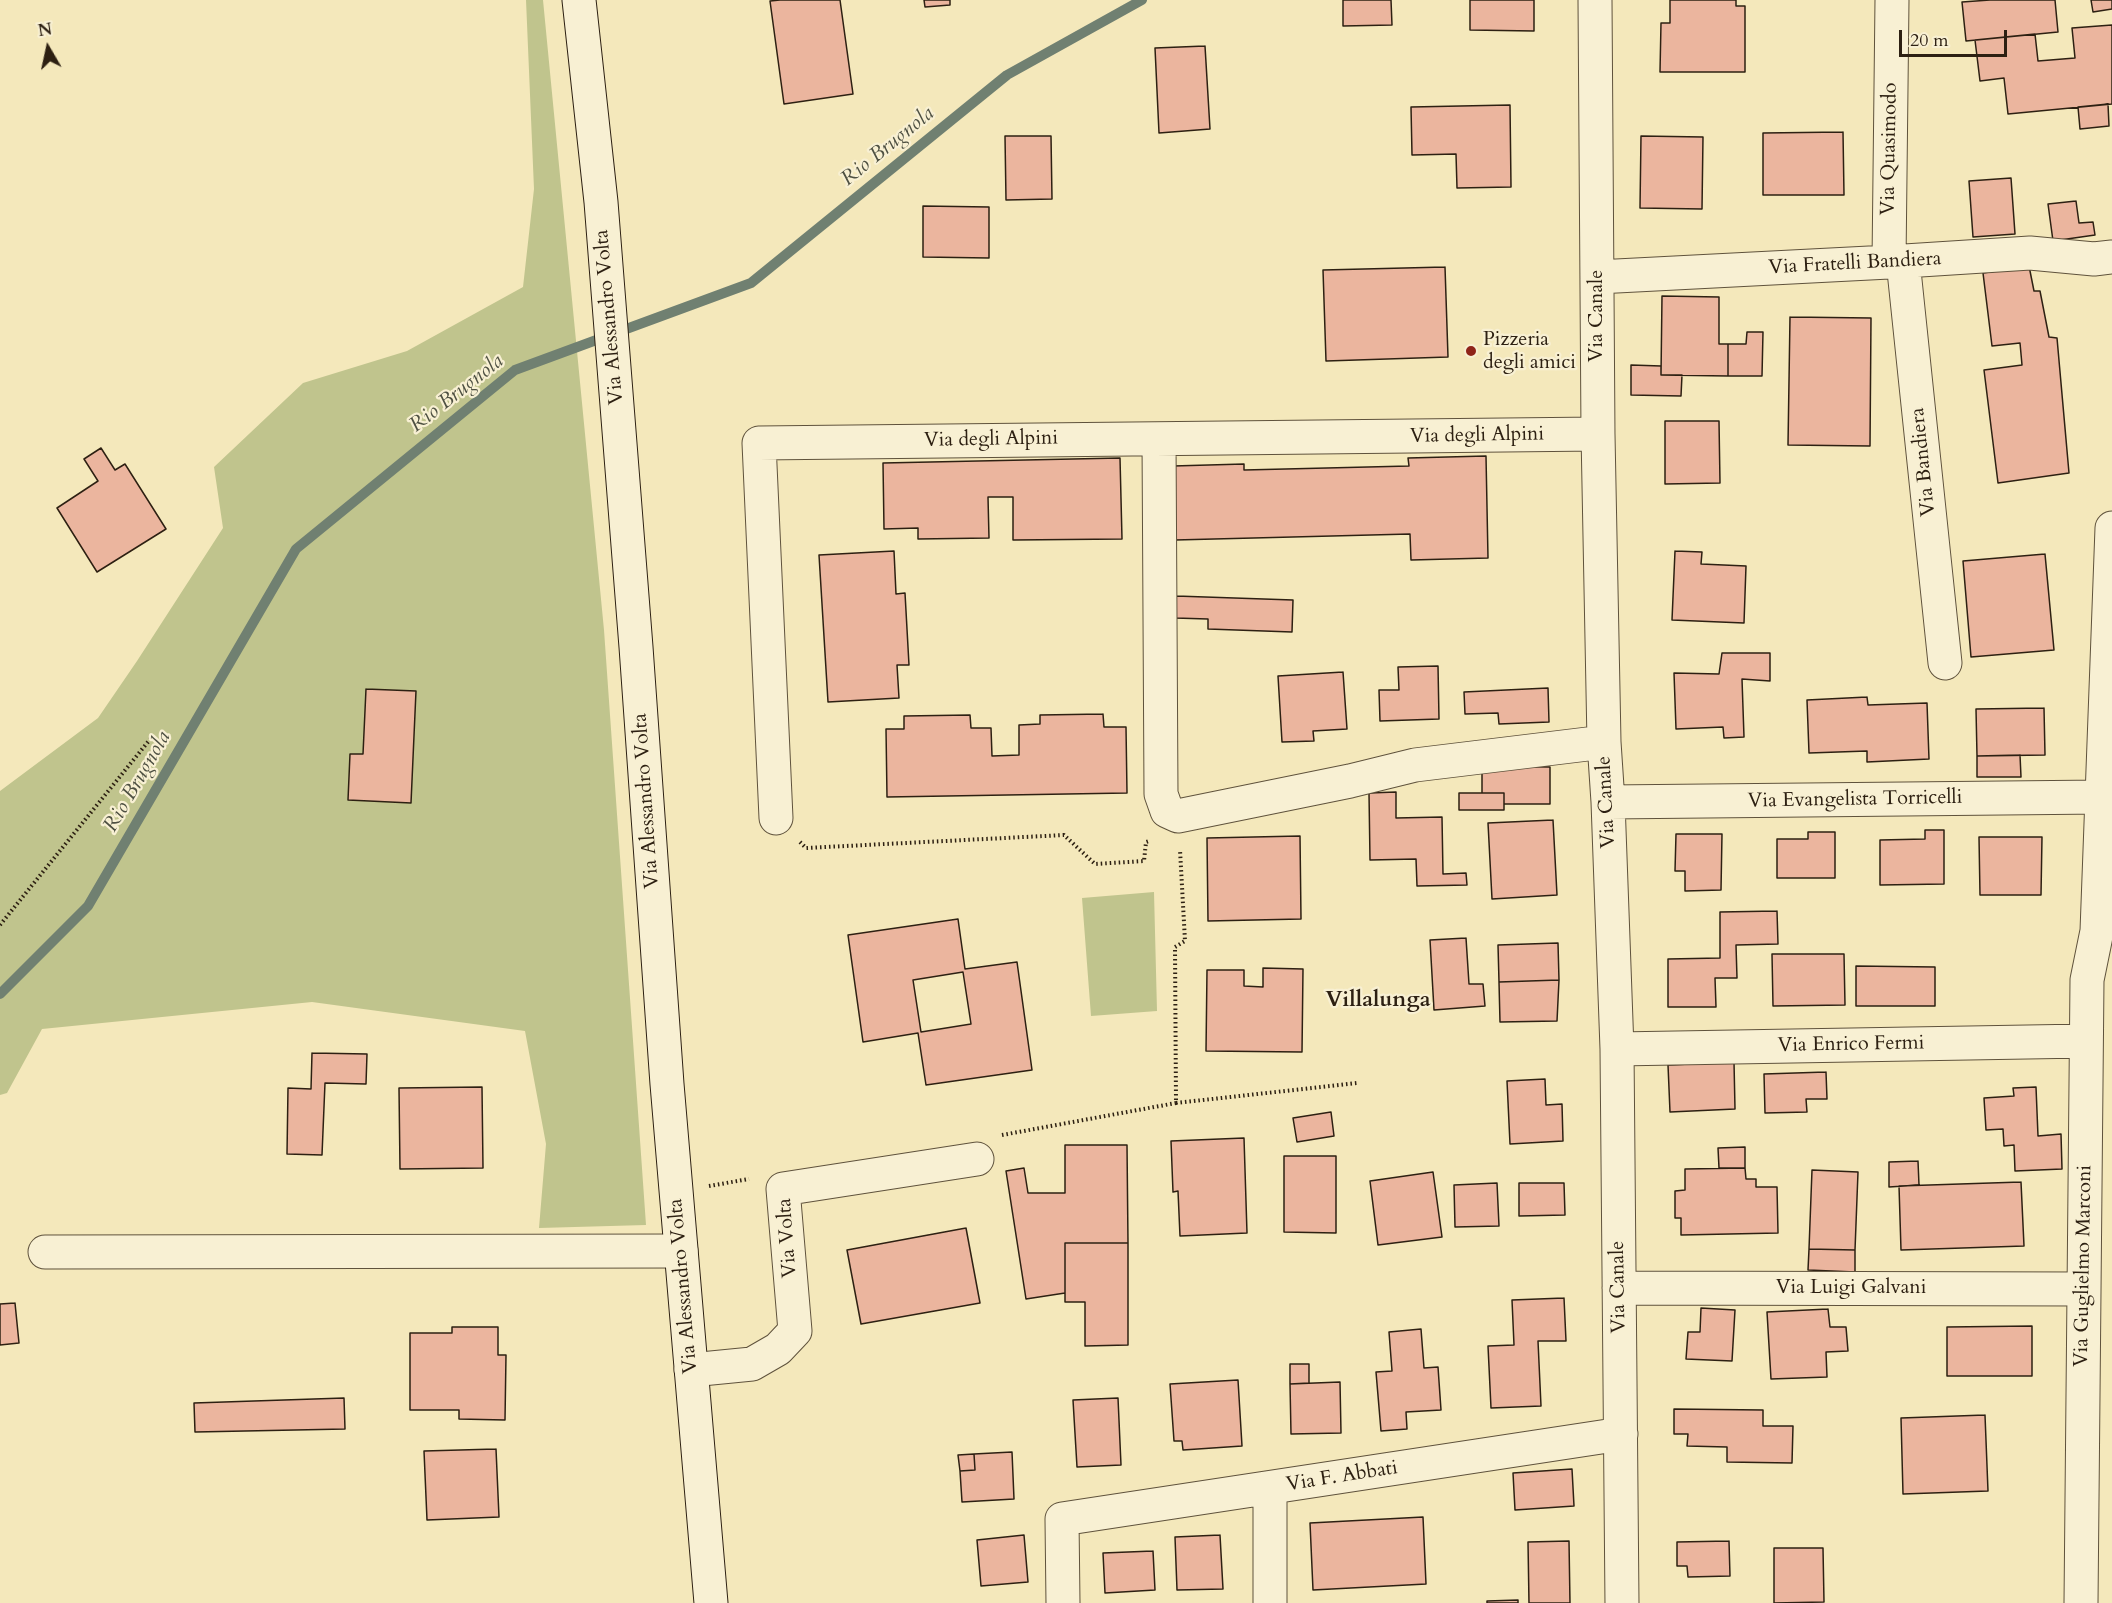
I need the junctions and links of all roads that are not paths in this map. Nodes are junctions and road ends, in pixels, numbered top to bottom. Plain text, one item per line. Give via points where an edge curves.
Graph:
1 (579, 0) edge
2 (1595, 0) edge
3 (1892, 0) edge
4 (2112, 257) edge
5 (1896, 262) junction
6 (1597, 277) junction
7 (1598, 435) junction
8 (1159, 439) junction
9 (2112, 528) edge
10 (1945, 663) dead end
11 (1604, 742) junction
12 (2102, 797) junction
13 (1608, 802) junction
14 (776, 818) road end
15 (2086, 1041) junction
16 (1617, 1049) junction
17 (977, 1159) dead end
18 (681, 1251) junction
19 (45, 1252) dead end
20 (1619, 1288) junction
21 (2083, 1289) junction
22 (691, 1370) junction
23 (1621, 1434) junction
24 (1270, 1488) junction
25 (711, 1603) edge
26 (1063, 1603) edge
27 (1270, 1603) edge
28 (1622, 1603) edge
29 (2081, 1603) edge

1 - 18 street, Via Alessandro Volta via 604,246
2 - 6 street, Via Canale
3 - 5 street, Via Quasimodo
4 - 5 street, Via Fratelli Bandiera via 2030,253
5 - 6 street, Via Fratelli Bandiera
5 - 10 street, Via Bandiera
6 - 7 street, Via Canale
7 - 8 street, Via degli Alpini
7 - 11 street, Via Canale
8 - 11 street via 1161,794 1167,811 1179,825 1415,765
8 - 14 street, Via degli Alpini via 759,443
9 - 12 street
11 - 13 street, Via Canale
12 - 13 street, Via Evangelista Torricelli
12 - 15 street, Via Guglielmo Marconi via 2097,931 2086,980
13 - 16 street, Via Canale
15 - 16 street, Via Enrico Fermi
15 - 21 street, Via Guglielmo Marconi
16 - 20 street, Via Canale
17 - 22 street, Via Volta via 783,1189 795,1331 778,1349 752,1364
18 - 19 street
18 - 22 street, Via Alessandro Volta
20 - 21 street, Via Luigi Galvani
20 - 23 street, Via Canale
21 - 29 street, Via Guglielmo Marconi
22 - 25 street, Via Alessandro Volta
23 - 24 street, Via F. Abbati
23 - 28 street, Via Canale
24 - 26 street, Via F. Abbati via 1062,1519
24 - 27 street

